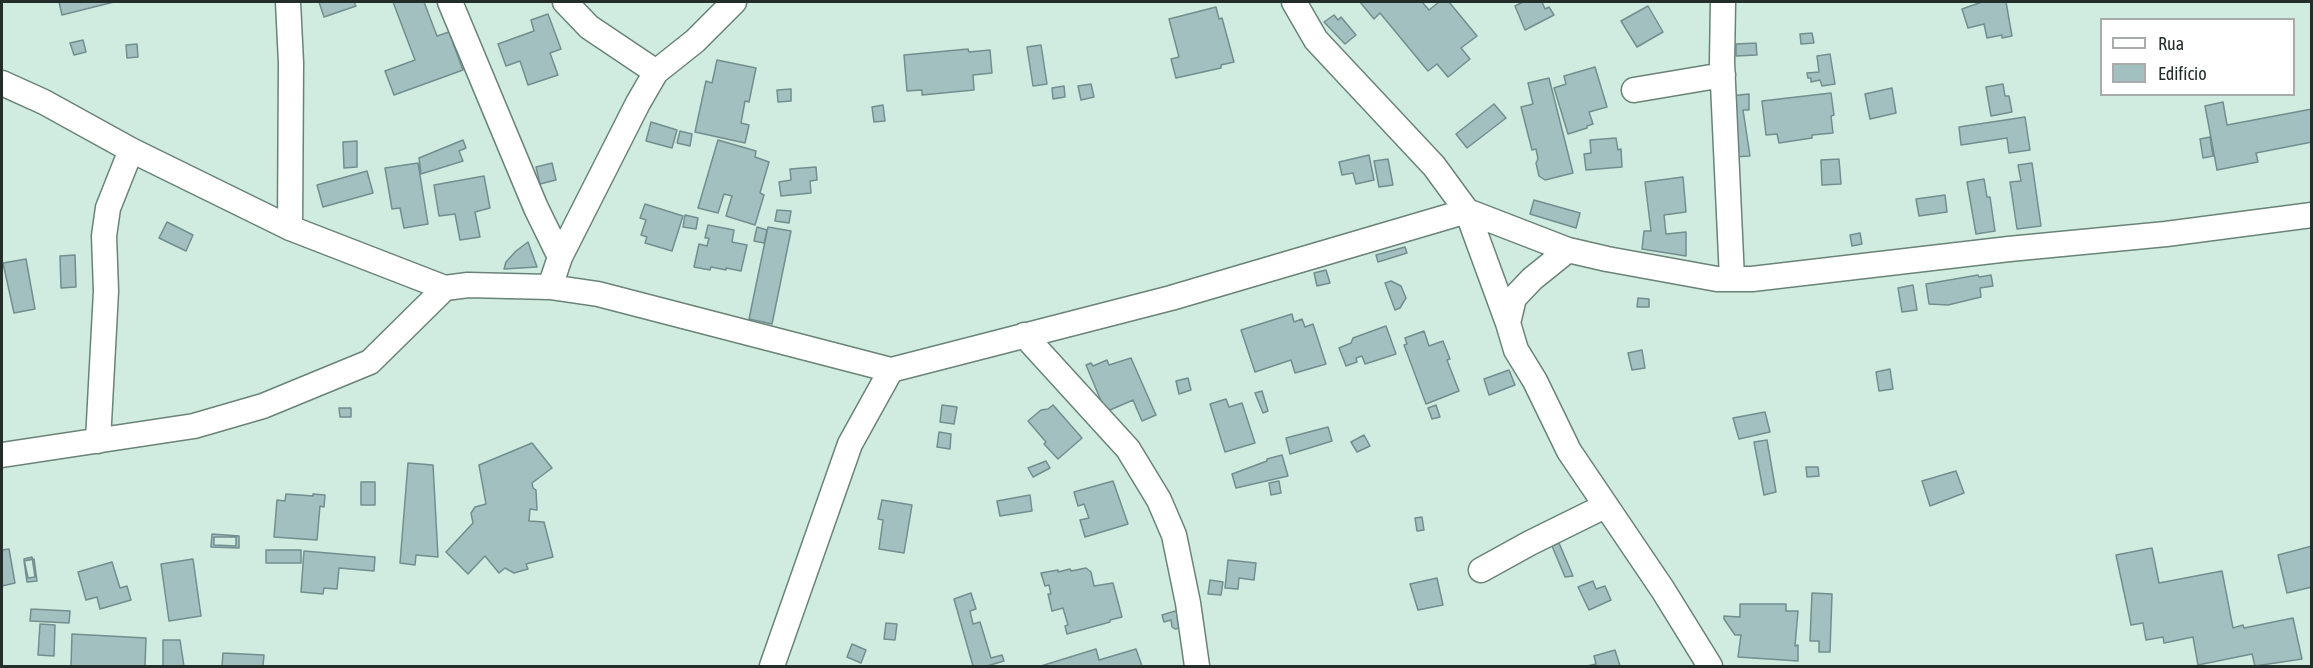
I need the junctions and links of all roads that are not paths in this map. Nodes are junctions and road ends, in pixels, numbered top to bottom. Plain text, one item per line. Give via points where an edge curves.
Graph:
1 (288, 2) edge
2 (450, 2) edge
3 (565, 2) edge
4 (734, 2) edge
5 (1294, 2) edge
6 (1723, 2) edge
7 (656, 72) junction
8 (1723, 75) junction
9 (2, 82) edge
10 (1634, 90) dead end
11 (131, 150) junction
12 (1467, 211) junction
13 (2312, 215) edge
14 (290, 228) junction
15 (1568, 250) junction
16 (560, 257) junction
17 (1732, 279) junction
18 (550, 287) junction
19 (445, 288) junction
20 (1508, 323) junction
21 (1024, 336) junction
22 (891, 370) junction
23 (98, 441) junction
24 (2, 455) edge
25 (1605, 506) junction
26 (1481, 570) dead end
27 (772, 666) edge
28 (1197, 666) edge
29 (1710, 666) edge

1 - 14 street
2 - 16 street
3 - 7 street via 589,27
4 - 7 street
5 - 12 street via 1316,40 1434,166
6 - 8 street
7 - 16 street
8 - 10 street
8 - 17 street
9 - 11 street
11 - 14 street
11 - 23 street via 108,207 104,236 106,291
12 - 15 street
12 - 20 street
12 - 21 street via 1171,298
13 - 17 street via 1864,268
14 - 19 street
15 - 17 street
15 - 20 street via 1514,298
16 - 18 street
18 - 19 street
18 - 22 street via 598,294
19 - 23 street via 370,362 263,406 195,426
20 - 25 street via 1516,350 1569,451
21 - 22 street
21 - 28 street via 1128,449 1159,500 1174,535
22 - 27 street via 850,444
23 - 24 street
25 - 26 street
25 - 29 street

